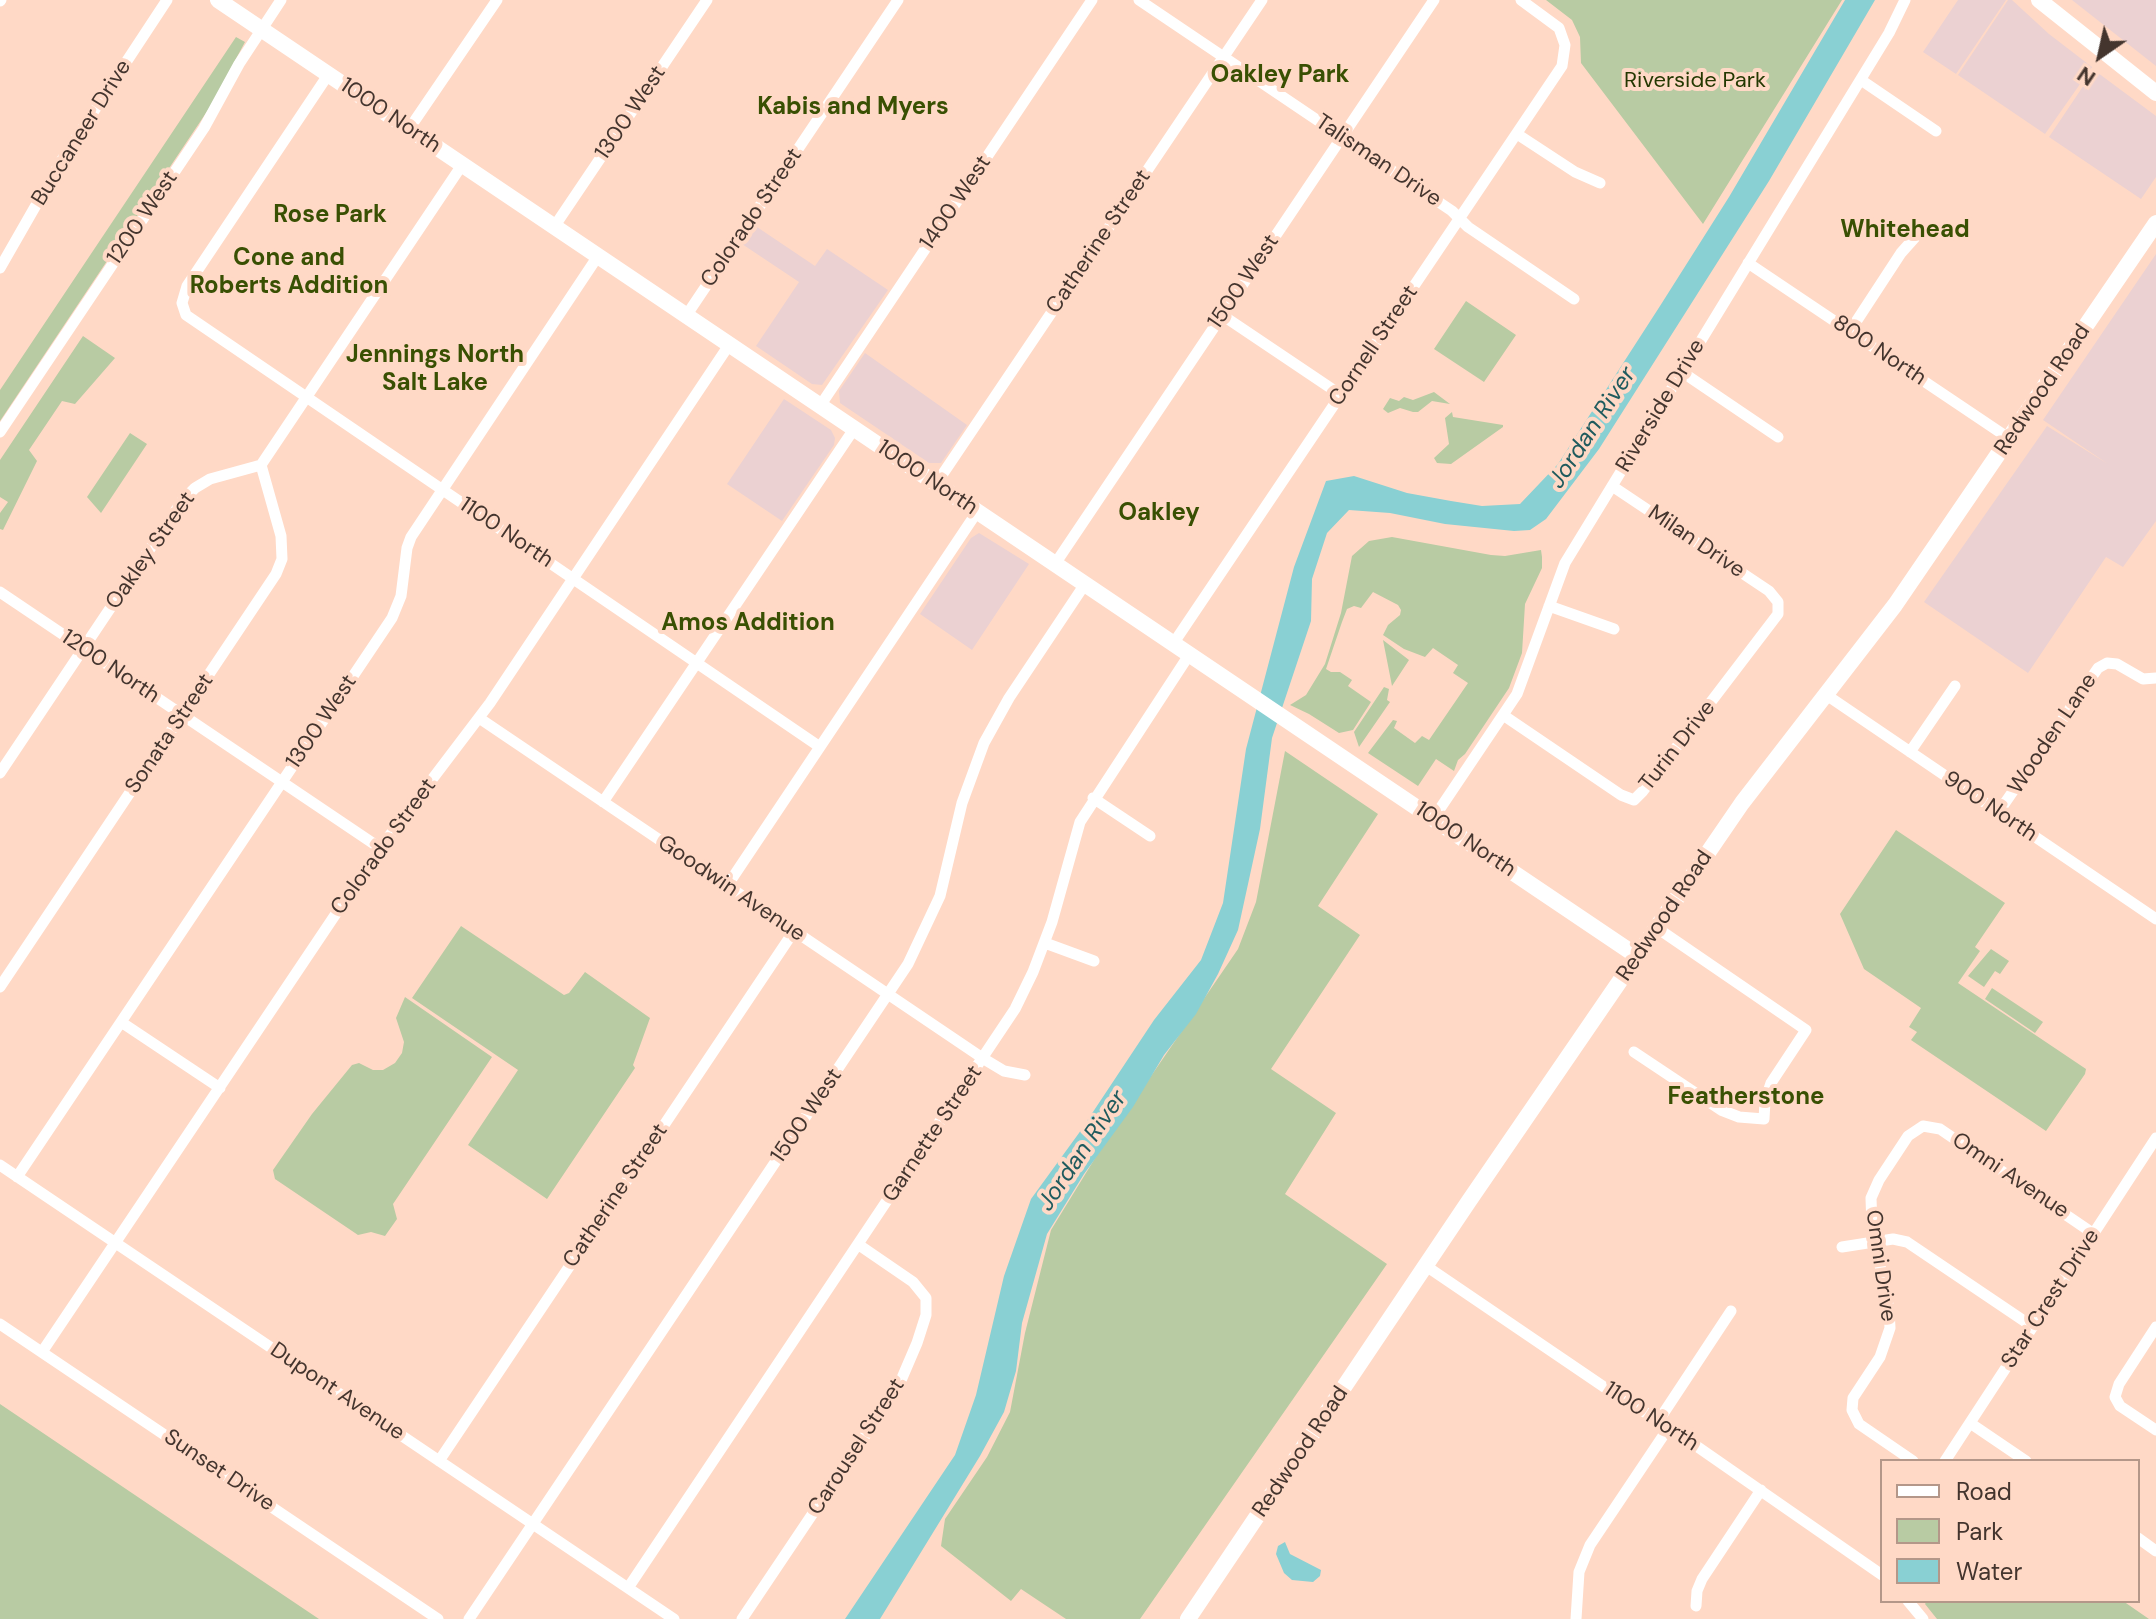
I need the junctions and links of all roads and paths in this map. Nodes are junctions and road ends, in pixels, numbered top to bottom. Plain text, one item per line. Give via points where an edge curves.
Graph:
1 (167, 0) edge
2 (218, 0) edge
3 (281, 0) edge
4 (497, 0) edge
5 (707, 0) edge
6 (898, 0) edge
7 (1092, 0) edge
8 (1139, 0) edge
9 (1262, 0) edge
10 (1434, 0) edge
11 (1521, 0) edge
12 (1905, 0) edge
13 (2039, 0) edge
14 (261, 30) junction
15 (1224, 57) junction
16 (328, 75) junction
17 (1861, 80) junction
18 (2156, 93) edge
19 (409, 129) junction
20 (1936, 131) dead end
21 (1517, 134) junction
22 (1342, 137) junction
23 (462, 165) junction
24 (1600, 183) dead end
25 (1460, 219) junction
26 (2156, 223) edge
27 (554, 227) junction
28 (1917, 235) dead end
29 (598, 256) junction
30 (1748, 263) junction
31 (0, 268) edge
32 (1574, 299) dead end
33 (1222, 315) junction
34 (686, 316) junction
35 (1850, 331) junction
36 (729, 345) junction
37 (1682, 372) junction
38 (1341, 395) junction
39 (306, 398) junction
40 (820, 406) junction
41 (854, 429) junction
42 (0, 432) edge
43 (1778, 437) dead end
44 (2010, 439) junction
45 (261, 465) junction
46 (936, 484) junction
47 (1612, 486) junction
48 (442, 490) junction
49 (977, 512) junction
50 (1055, 564) junction
51 (572, 579) junction
52 (1085, 584) junction
53 (0, 592) edge
54 (1778, 602) joint
55 (1549, 606) junction
56 (1614, 629) dead end
57 (1173, 644) junction
58 (83, 648) junction
59 (1189, 655) junction
60 (696, 664) junction
61 (2156, 678) edge
62 (1955, 686) dead end
63 (1825, 694) junction
64 (183, 715) junction
65 (1503, 715) junction
66 (479, 718) junction
67 (820, 747) junction
68 (1910, 752) junction
69 (0, 773) edge
70 (282, 782) junction
71 (1093, 798) junction
72 (603, 802) junction
73 (1998, 813) junction
74 (1433, 819) junction
75 (1150, 836) dead end
76 (380, 848) junction
77 (727, 886) junction
78 (2156, 919) edge
79 (1657, 928) junction
80 (794, 931) junction
81 (1045, 943) junction
82 (1637, 956) junction
83 (1094, 961) dead end
84 (0, 987) edge
85 (888, 994) junction
86 (121, 1022) junction
87 (1634, 1052) dead end
88 (984, 1059) junction
89 (1025, 1075) dead end
90 (220, 1088) junction
91 (1923, 1126) joint
92 (2156, 1138) edge
93 (0, 1165) edge
94 (17, 1177) junction
95 (2094, 1234) junction
96 (1875, 1242) junction
97 (115, 1243) junction
98 (859, 1245) junction
99 (1842, 1247) dead end
100 (1426, 1266) junction
101 (1731, 1311) dead end
102 (0, 1324) edge
103 (2033, 1327) junction
104 (2156, 1327) edge
105 (42, 1352) junction
106 (1664, 1423) junction
107 (1970, 1423) junction
108 (2156, 1430) edge
109 (1910, 1459) edge
110 (1946, 1459) edge
111 (2023, 1459) edge
112 (439, 1461) junction
113 (1761, 1490) junction
114 (533, 1524) junction
115 (1880, 1567) edge
116 (628, 1588) junction
117 (1910, 1603) edge
118 (1696, 1606) dead end
119 (438, 1619) edge
120 (469, 1619) edge
121 (674, 1619) edge
122 (742, 1619) edge
123 (1188, 1619) edge
124 (1576, 1619) edge
125 (1923, 1619) edge

1 - 31 street, Buccaneer Drive via 63,158
2 - 14 main road, 1000 North
3 - 14 street, 1200 West
4 - 19 street
5 - 27 street, 1300 West
6 - 34 street, Colorado Street
7 - 40 street, 1400 West
8 - 15 street, Talisman Drive
9 - 15 street, Catherine Street
10 - 22 street, 1500 West
11 - 21 street, Cornell Street via 1555,23 1565,45 1562,66
12 - 17 street, Riverside Drive
13 - 18 main road
14 - 16 main road, 1000 North
14 - 42 street, 1200 West via 204,128
15 - 22 street, Talisman Drive
15 - 46 street, Catherine Street
16 - 19 main road, 1000 North
16 - 39 street, 1100 North via 187,286 182,303 190,320
17 - 20 street
17 - 30 street, Riverside Drive
19 - 23 main road, 1000 North
21 - 24 street
21 - 25 street, Cornell Street
22 - 25 street, Talisman Drive
22 - 33 street, 1500 West
23 - 27 main road, 1000 North
23 - 39 street
25 - 32 street, Talisman Drive
25 - 38 street, Cornell Street
26 - 44 main road, Redwood Road
27 - 29 main road, 1000 North
28 - 35 street
29 - 34 main road, 1000 North
29 - 48 street, 1300 West
30 - 35 street, 800 North
30 - 37 street, Riverside Drive
33 - 38 street
33 - 50 street, 1500 West
34 - 36 main road, 1000 North
35 - 44 street, 800 North
36 - 40 main road, 1000 North
36 - 51 street, Colorado Street
37 - 43 street
37 - 47 street, Riverside Drive
38 - 57 street, Cornell Street
39 - 45 street
39 - 48 street, 1100 North
40 - 41 main road, 1000 North
41 - 46 main road, 1000 North
41 - 60 street
44 - 63 main road, Redwood Road via 1895,605
45 - 58 street, Oakley Street via 210,479 188,494
45 - 64 street, Sonata Street via 281,536 280,567
46 - 49 main road, 1000 North
47 - 54 street, Milan Drive
47 - 55 street, Riverside Drive via 1565,563
48 - 51 street, 1100 North
48 - 70 street, 1300 West via 409,541 401,596 392,618
49 - 50 main road, 1000 North
49 - 67 street
50 - 52 main road, 1000 North
51 - 60 street, 1100 North
51 - 66 street, Colorado Street
52 - 57 main road, 1000 North
52 - 85 street, 1500 West via 984,743 931,919
53 - 58 street, 1200 North
54 - 65 street, Turin Drive via 1774,622 1634,800
55 - 56 street
55 - 65 street, Riverside Drive via 1521,686
57 - 59 main road, 1000 North
58 - 64 street, 1200 North
58 - 69 street, Oakley Street
59 - 71 street, Garnette Street
59 - 74 main road, 1000 North
60 - 67 street, 1100 North
60 - 72 street
61 - 73 street, Wooden Lane via 2143,679 2117,664 2098,668
62 - 68 street
63 - 68 street, 900 North
63 - 79 main road, Redwood Road
64 - 70 street, 1200 North
64 - 84 street, Sonata Street
65 - 74 street, Riverside Drive
66 - 72 street, Goodwin Avenue
66 - 76 street, Colorado Street
67 - 77 street
68 - 73 street, 900 North
70 - 76 street, 1200 North
70 - 86 street, 1300 West
71 - 75 street
71 - 81 street, Garnette Street via 1074,835
72 - 77 street, Goodwin Avenue
73 - 78 street, 900 North
74 - 82 main road, 1000 North
76 - 90 street, Colorado Street
77 - 80 street, Goodwin Avenue
79 - 82 main road, Redwood Road
79 - 87 street via 1806,1030 1771,1083 1764,1119 1721,1110
80 - 85 street, Goodwin Avenue
80 - 112 street, Catherine Street
81 - 83 street
81 - 88 street, Garnette Street via 1025,990
82 - 100 main road, Redwood Road
85 - 88 street, Goodwin Avenue
85 - 114 street, 1500 West
86 - 90 street
86 - 94 street, 1300 West
88 - 89 street, Goodwin Avenue
88 - 98 street, Garnette Street
90 - 97 street, Colorado Street
91 - 95 street, Omni Avenue via 1944,1131
91 - 96 street, Omni Drive via 1908,1136 1875,1188 1870,1208
92 - 95 street, Star Crest Drive
93 - 94 street, Dupont Avenue
94 - 97 street, Dupont Avenue
95 - 103 street, Star Crest Drive
96 - 99 street
96 - 103 street via 1907,1242
96 - 109 street, Omni Drive via 1890,1328 1880,1357 1853,1398 1853,1415
97 - 105 street, Colorado Street
97 - 112 street, Dupont Avenue
98 - 116 street, Garnette Street
98 - 122 street, Carousel Street via 923,1292 927,1309 917,1343 899,1385
100 - 106 street, 1100 North
100 - 123 main road, Redwood Road
101 - 106 street
102 - 105 street, Sunset Drive
103 - 107 street, Star Crest Drive
104 - 108 street via 2115,1397
105 - 119 street, Sunset Drive
106 - 113 street, 1100 North
106 - 124 street via 1590,1545 1579,1572
107 - 110 street, Star Crest Drive
107 - 111 street
112 - 114 street, Dupont Avenue
113 - 115 street, 1100 North
113 - 118 street via 1702,1579
114 - 116 street, Dupont Avenue
114 - 120 street, 1500 West
116 - 121 street, Dupont Avenue
117 - 125 street

